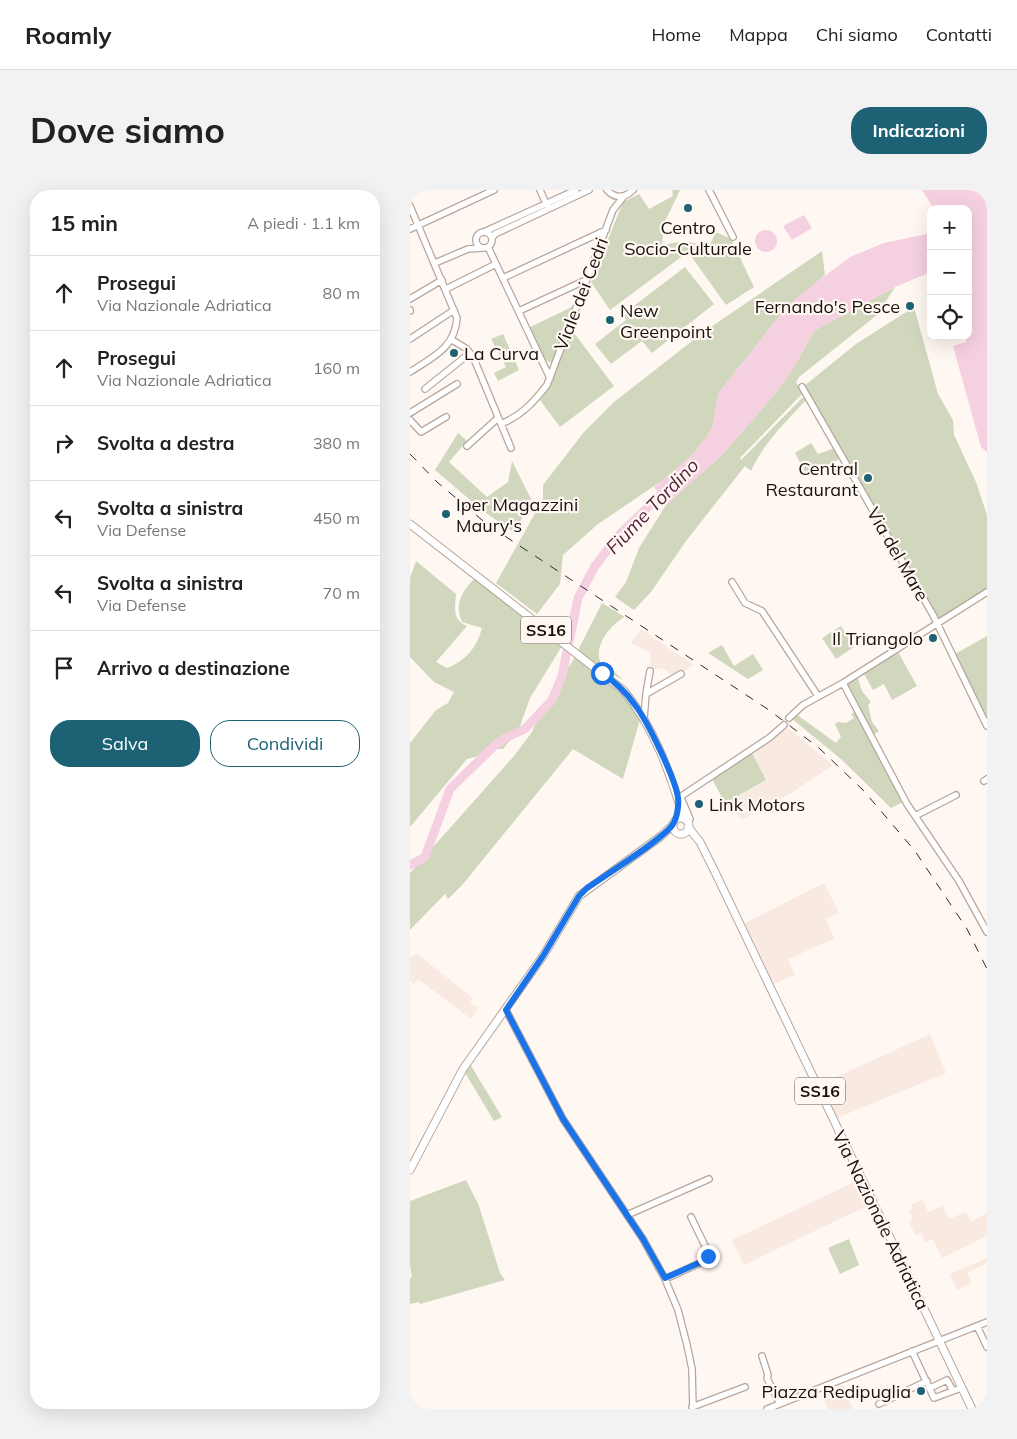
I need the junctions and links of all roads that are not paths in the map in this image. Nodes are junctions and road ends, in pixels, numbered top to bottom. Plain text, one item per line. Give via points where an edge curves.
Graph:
1 (494, 190) edge
2 (540, 190) edge
3 (576, 190) edge
4 (589, 190) edge
5 (607, 190) edge
6 (633, 190) edge
7 (709, 190) edge
8 (614, 196) junction
9 (624, 196) junction
10 (547, 206) junction
11 (411, 210) edge
12 (613, 210) junction
13 (418, 225) junction
14 (410, 229) edge
15 (606, 230) junction
16 (484, 232) junction
17 (733, 237) dead end
18 (476, 238) junction
19 (492, 238) junction
20 (485, 248) junction
21 (468, 249) junction
22 (435, 263) junction
23 (496, 264) junction
24 (503, 278) junction
25 (442, 280) junction
26 (586, 280) junction
27 (446, 289) junction
28 (410, 299) edge
29 (454, 310) junction
30 (519, 311) junction
31 (410, 339) edge
32 (452, 340) junction
33 (470, 353) junction
34 (543, 364) junction
35 (554, 366) junction
36 (410, 372) edge
37 (550, 378) junction
38 (456, 384) dead end
39 (802, 387) dead end
40 (424, 389) dead end
41 (410, 413) edge
42 (446, 417) dead end
43 (498, 418) junction
44 (410, 420) edge
45 (501, 424) junction
46 (467, 446) dead end
47 (511, 448) dead end
48 (412, 525) edge
49 (732, 582) dead end
50 (987, 592) edge
51 (937, 622) junction
52 (650, 671) dead end
53 (681, 674) dead end
54 (843, 683) junction
55 (646, 694) junction
56 (818, 696) junction
57 (642, 716) junction
58 (789, 718) dead end
59 (784, 724) dead end
60 (987, 726) edge
61 (956, 795) dead end
62 (678, 798) junction
63 (915, 816) junction
64 (687, 823) junction
65 (673, 824) junction
66 (681, 834) junction
67 (660, 837) junction
68 (700, 842) junction
69 (987, 932) edge
70 (506, 1010) junction
71 (410, 1170) edge
72 (709, 1179) dead end
73 (627, 1215) junction
74 (691, 1217) dead end
75 (665, 1278) junction
76 (987, 1322) edge
77 (977, 1326) junction
78 (939, 1341) junction
79 (987, 1347) edge
80 (912, 1352) junction
81 (762, 1356) dead end
82 (956, 1376) junction
83 (948, 1380) junction
84 (926, 1381) junction
85 (745, 1387) dead end
86 (930, 1388) junction
87 (961, 1388) junction
88 (952, 1391) junction
89 (780, 1404) junction
90 (879, 1404) dead end
91 (692, 1408) edge
92 (767, 1409) edge
93 (972, 1409) edge

1 - 13 street
2 - 10 street
3 - 10 street
4 - 10 street
5 - 8 street
6 - 9 street, Viale dei Cedri
7 - 17 street
8 - 9 street
8 - 12 street, Viale dei Cedri
9 - 12 street, Viale dei Cedri
10 - 16 street
10 - 19 street
11 - 13 street
12 - 15 street, Viale dei Cedri
13 - 14 street
13 - 22 street
15 - 24 street
15 - 26 street, Viale dei Cedri
16 - 18 street
16 - 19 street
18 - 20 street via 477,243
18 - 21 street
19 - 20 street via 492,244
20 - 21 street
20 - 23 street
21 - 22 street
22 - 25 street
23 - 24 street
23 - 27 street
24 - 30 street
25 - 27 street
25 - 28 street
26 - 30 street
26 - 35 street, Viale dei Cedri
27 - 29 street
29 - 31 street
29 - 32 street via 457,318
30 - 34 street
32 - 33 street
32 - 36 street
33 - 40 street
33 - 43 street
34 - 35 street
34 - 37 street
35 - 37 street, Viale dei Cedri
37 - 45 street, Viale dei Cedri via 531,406 517,418
38 - 41 street
39 - 51 street, Via del Mare
42 - 44 street via 421,432
43 - 45 street
43 - 46 street
45 - 47 street
48 - 57 main road, Via Nazionale Adriatica / SS16 via 602,673 622,690
49 - 56 street via 745,603 762,610
50 - 51 street
51 - 54 street
51 - 60 street, Via del Mare
52 - 55 street
53 - 55 street
54 - 56 street
54 - 63 street
55 - 57 street
56 - 58 street
57 - 62 main road, Via Nazionale Adriatica / SS16 via 659,748
59 - 64 street via 769,738 682,795 690,819
61 - 63 street
62 - 64 main road, Via Nazionale Adriatica / SS16
62 - 65 main road
63 - 69 street via 959,881
64 - 65 main road via 678,818
64 - 66 main road
64 - 68 main road, Via Nazionale Adriatica / SS16
65 - 66 main road via 675,832
65 - 67 main road
66 - 67 main road
66 - 68 main road
67 - 70 main road via 579,896
68 - 78 main road, Via Nazionale Adriatica / SS16
70 - 71 main road via 462,1069
70 - 73 street via 563,1119
72 - 73 street
73 - 75 street
74 - 75 street via 708,1259
75 - 91 street via 678,1310 692,1369
76 - 77 street
77 - 78 street
77 - 79 street
78 - 80 street
78 - 82 main road, Via Nazionale Adriatica / SS16
80 - 84 street
80 - 89 street
81 - 89 street via 767,1378
82 - 83 street
82 - 87 main road, Via Nazionale Adriatica / SS16
83 - 86 street
83 - 88 street
84 - 86 street
84 - 90 street
85 - 91 street
86 - 88 street via 934,1398
87 - 88 street
87 - 93 main road, Via Nazionale Adriatica / SS16
89 - 92 street

